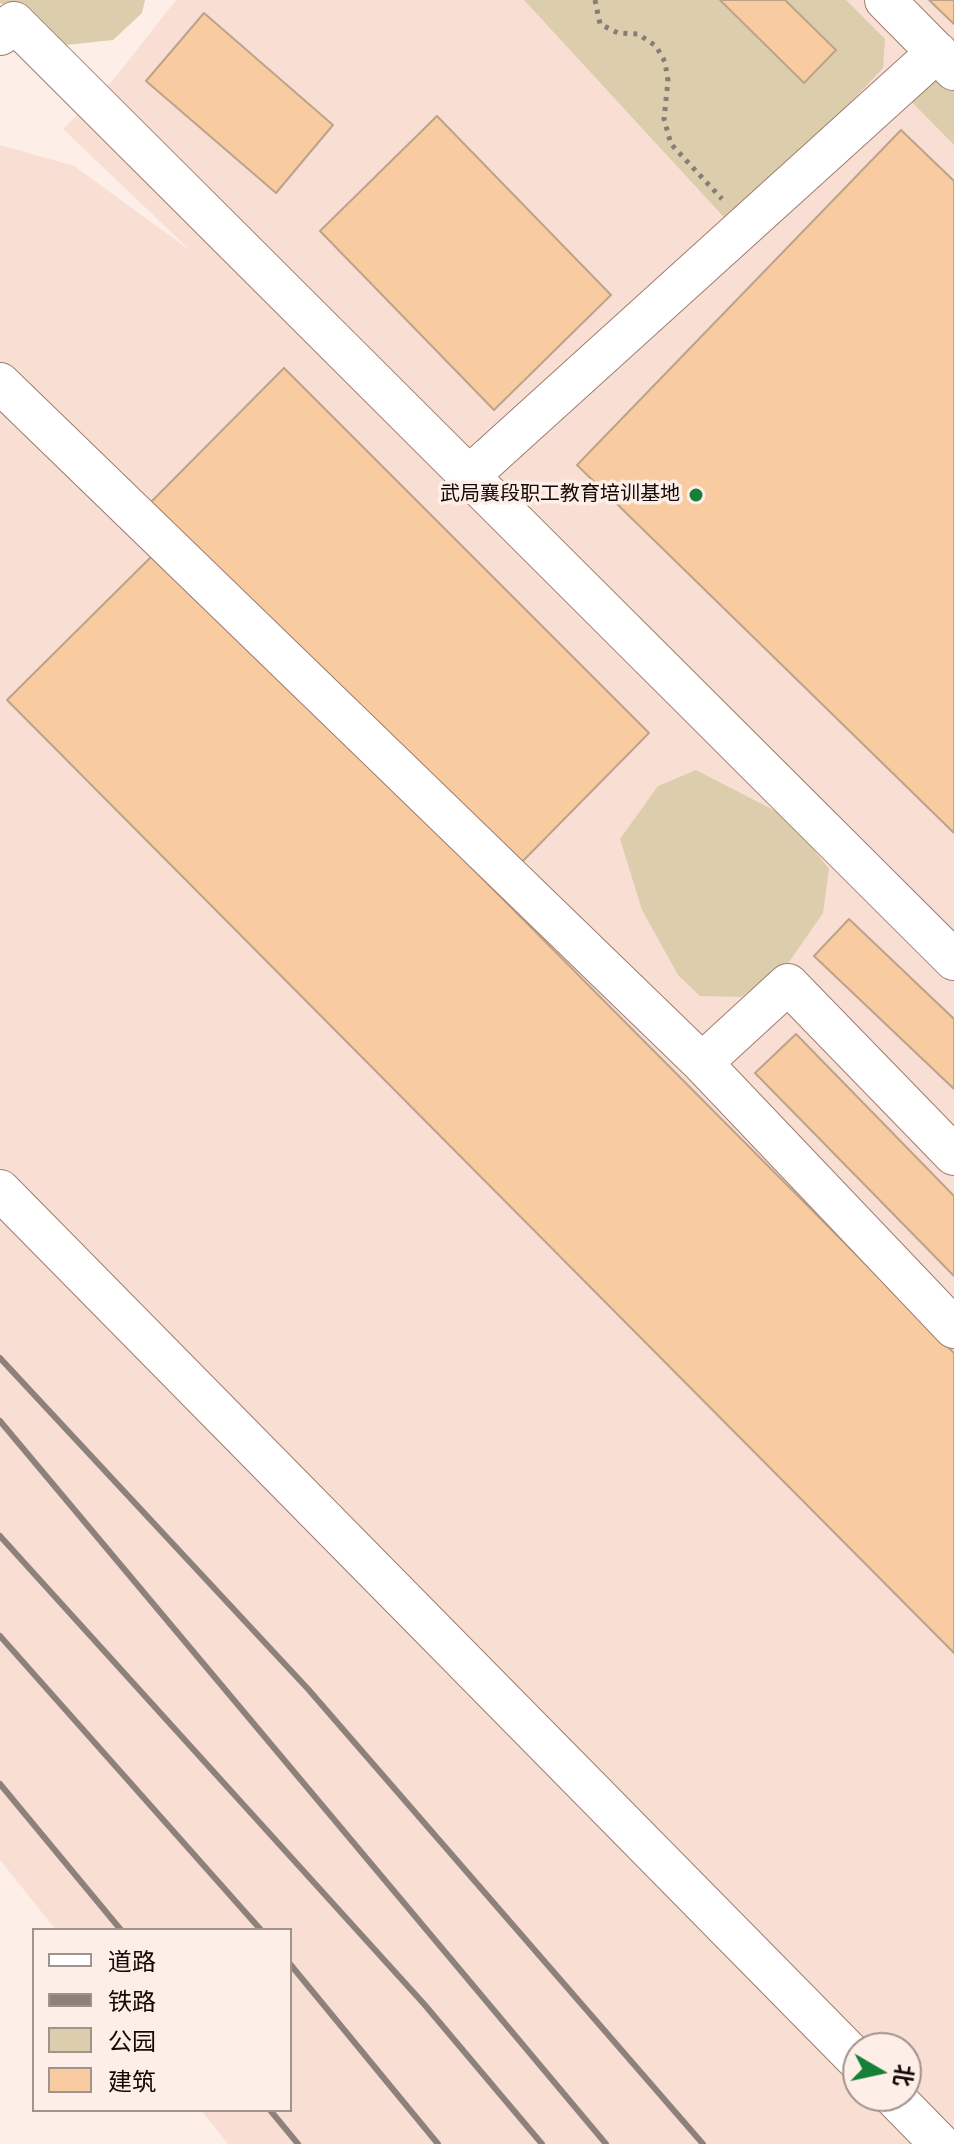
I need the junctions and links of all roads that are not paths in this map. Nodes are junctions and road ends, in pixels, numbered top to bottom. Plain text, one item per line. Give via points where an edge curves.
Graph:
1 (16, 0) edge
2 (885, 0) edge
3 (0, 35) edge
4 (47, 55) junction
5 (945, 61) edge
6 (0, 383) edge
7 (469, 476) junction
8 (954, 960) edge
9 (702, 1063) junction
10 (954, 1155) edge
11 (0, 1190) edge
12 (954, 1328) edge
13 (842, 2045) edge
14 (909, 2112) edge
15 (940, 2144) edge

1 - 4 lane
2 - 5 lane
3 - 4 lane via 14,22
4 - 7 lane
5 - 7 lane via 746,225
6 - 9 lane
7 - 8 lane
9 - 10 lane via 788,984
9 - 12 lane
11 - 13 lane
14 - 15 lane

